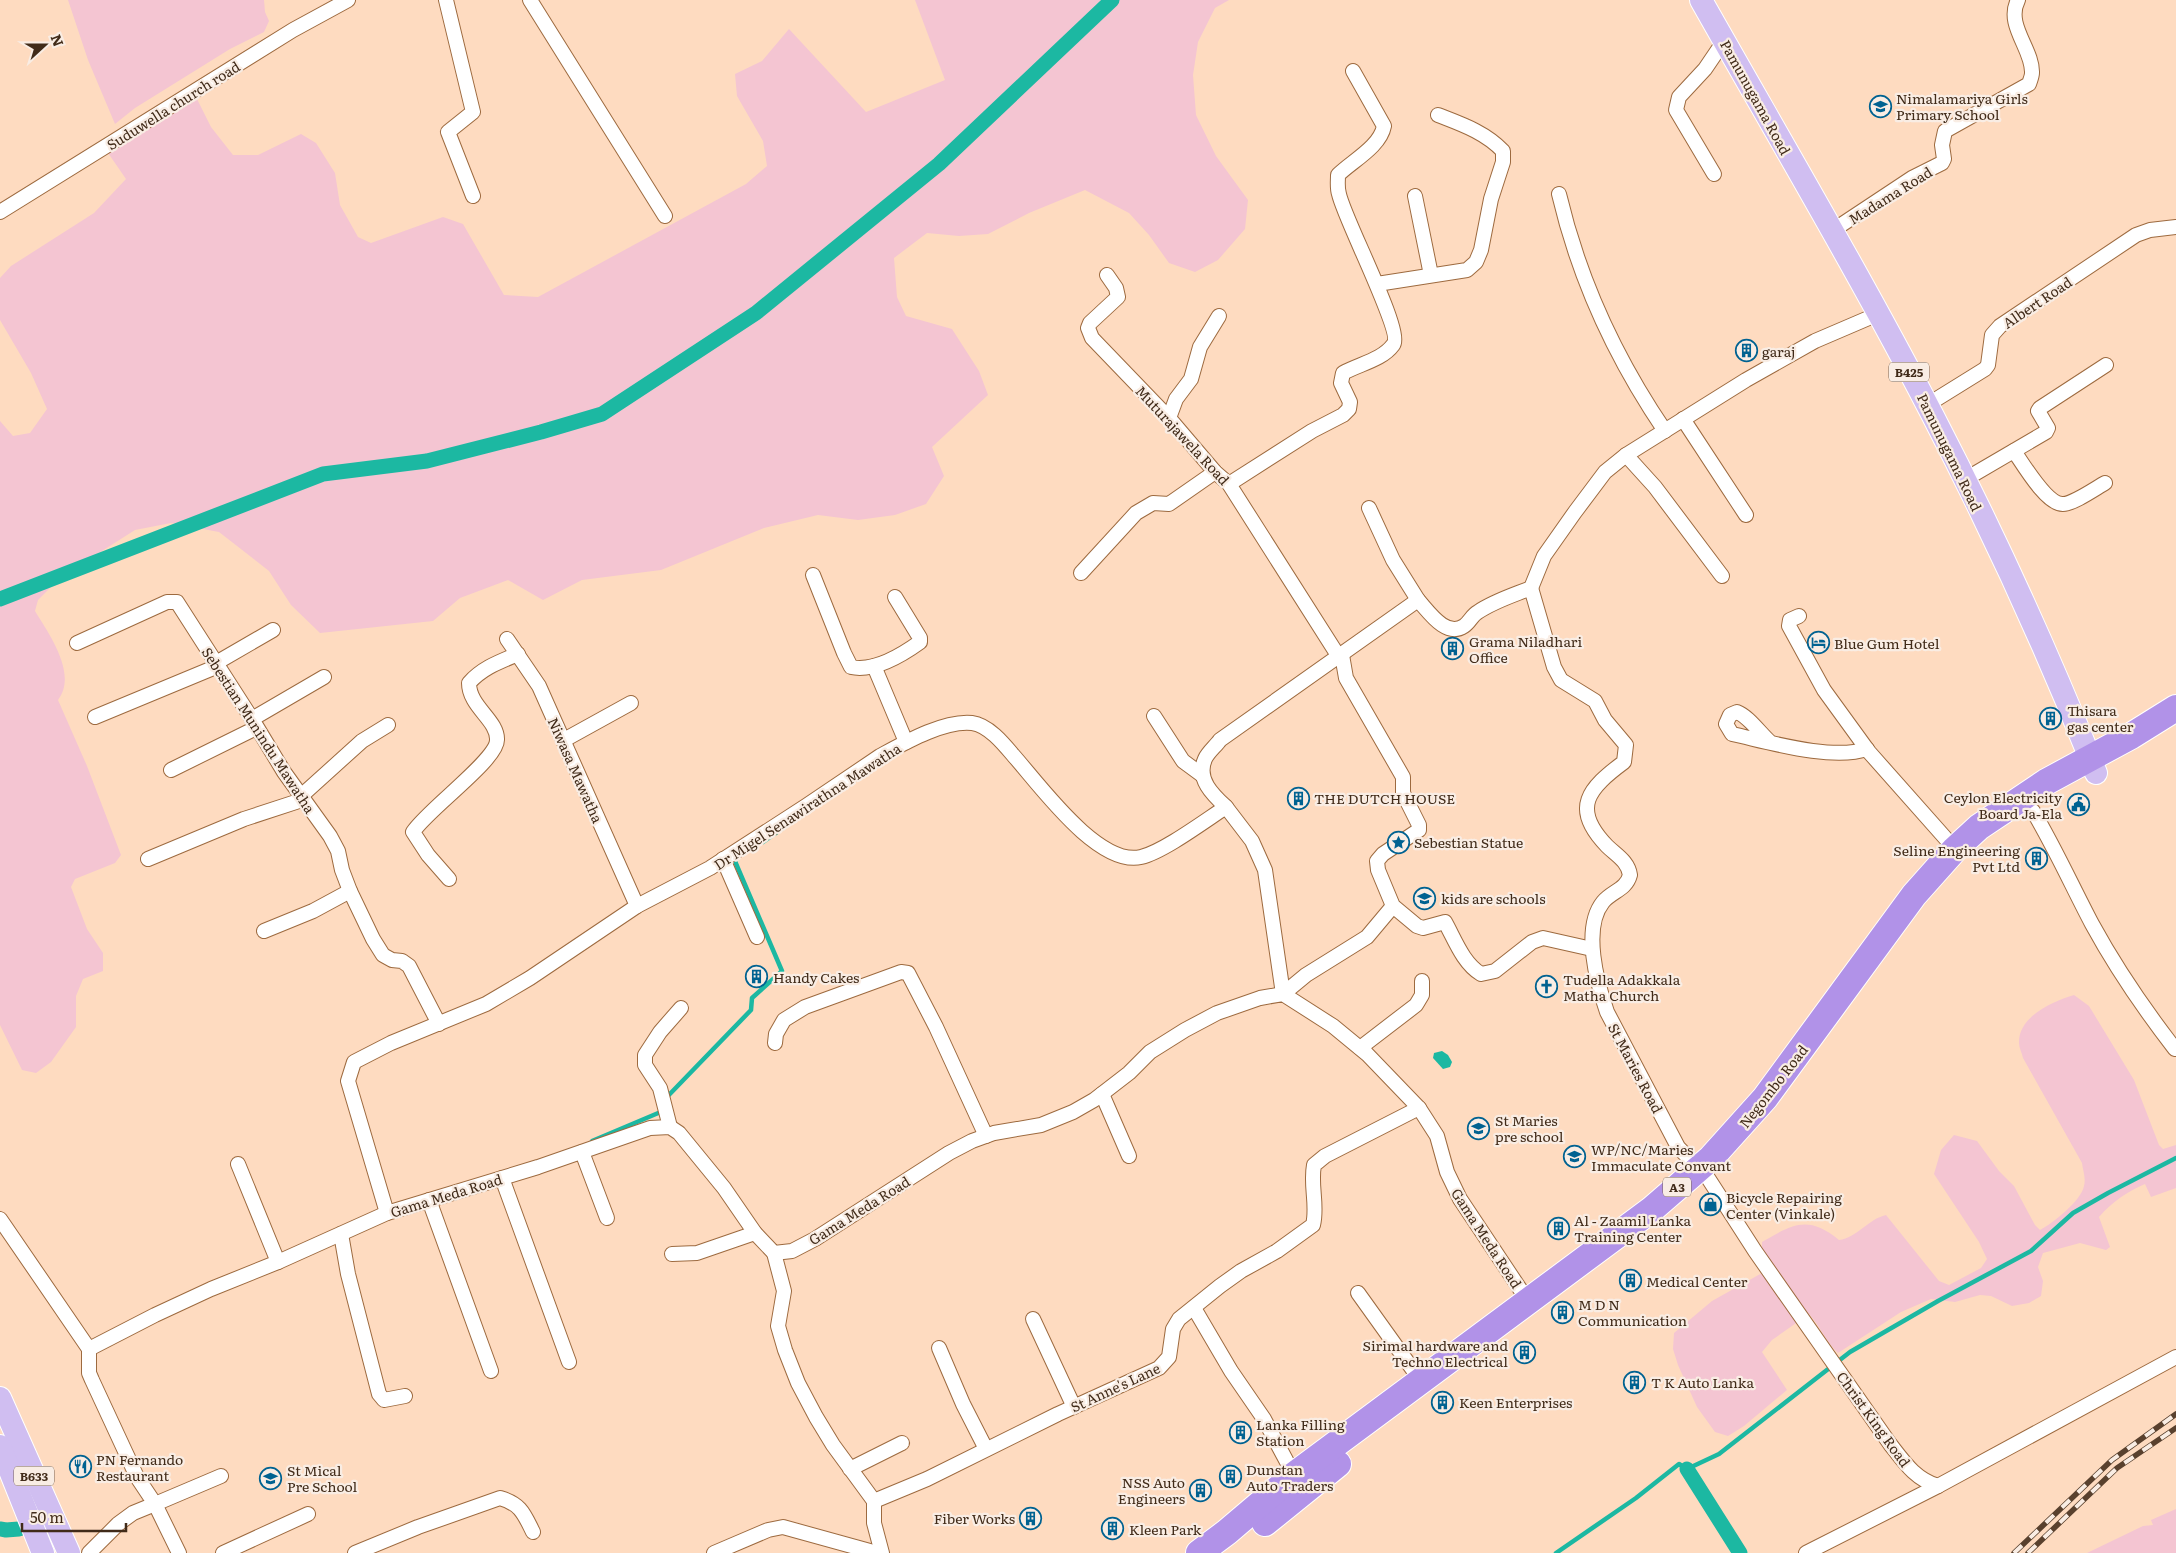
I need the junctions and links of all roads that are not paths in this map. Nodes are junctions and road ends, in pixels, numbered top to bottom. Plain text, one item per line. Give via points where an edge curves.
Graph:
1 (348, 0) edge
2 (446, 0) edge
3 (530, 0) edge
4 (1701, 0) edge
5 (2018, 0) edge
6 (1724, 42) junction
7 (1353, 71) dead end
8 (1438, 115) dead end
9 (1714, 174) dead end
10 (1559, 194) dead end
11 (473, 196) dead end
12 (1415, 196) dead end
13 (0, 212) edge
14 (665, 216) dead end
15 (2176, 228) edge
16 (1832, 232) junction
17 (1107, 275) dead end
18 (1431, 275) junction
19 (1377, 284) junction
20 (1878, 314) junction
21 (1219, 316) dead end
22 (2106, 365) dead end
23 (1927, 405) junction
24 (1169, 418) junction
25 (1683, 419) junction
26 (1664, 431) junction
27 (2014, 451) junction
28 (1626, 455) junction
29 (1215, 472) junction
30 (1964, 480) junction
31 (2105, 483) dead end
32 (1229, 484) junction
33 (1369, 508) dead end
34 (1746, 515) dead end
35 (1080, 573) dead end
36 (813, 575) dead end
37 (1722, 576) dead end
38 (1531, 588) junction
39 (895, 597) dead end
40 (1418, 600) junction
41 (1799, 616) dead end
42 (274, 630) dead end
43 (507, 639) dead end
44 (77, 644) dead end
45 (518, 654) junction
46 (1340, 656) junction
47 (217, 664) junction
48 (874, 666) junction
49 (324, 677) dead end
50 (631, 703) dead end
51 (2176, 708) edge
52 (1154, 716) dead end
53 (95, 717) dead end
54 (254, 724) junction
55 (388, 725) dead end
56 (2176, 726) edge
57 (564, 740) junction
58 (906, 742) junction
59 (1770, 742) dead end
60 (1867, 749) junction
61 (2093, 766) junction
62 (171, 770) dead end
63 (1202, 775) junction
64 (301, 798) junction
65 (1226, 807) junction
66 (2033, 811) junction
67 (1955, 849) junction
68 (148, 859) dead end
69 (723, 859) junction
70 (449, 879) dead end
71 (350, 891) junction
72 (637, 906) junction
73 (1393, 906) junction
74 (264, 931) dead end
75 (757, 937) dead end
76 (1592, 950) junction
77 (1422, 981) dead end
78 (1283, 994) junction
79 (681, 1008) dead end
80 (439, 1024) junction
81 (775, 1043) dead end
82 (1360, 1048) junction
83 (2175, 1048) dead end
84 (1102, 1094) junction
85 (1419, 1108) junction
86 (670, 1128) junction
87 (986, 1136) junction
88 (582, 1152) junction
89 (1129, 1156) dead end
90 (238, 1164) dead end
91 (1703, 1174) junction
92 (502, 1178) junction
93 (429, 1200) junction
94 (387, 1213) junction
95 (608, 1218) dead end
96 (0, 1219) edge
97 (756, 1233) junction
98 (341, 1234) junction
99 (774, 1253) junction
100 (672, 1254) dead end
101 (278, 1262) junction
102 (1358, 1293) dead end
103 (1528, 1301) junction
104 (1194, 1308) junction
105 (1033, 1319) dead end
106 (939, 1348) dead end
107 (89, 1352) junction
108 (2176, 1357) edge
109 (569, 1362) dead end
110 (491, 1371) dead end
111 (1421, 1381) junction
112 (404, 1396) dead end
113 (0, 1398) edge
114 (1074, 1407) junction
115 (902, 1444) dead end
116 (0, 1446) edge
117 (986, 1449) junction
118 (850, 1469) junction
119 (1294, 1475) junction
120 (221, 1476) dead end
121 (1938, 1486) junction
122 (874, 1501) junction
123 (155, 1504) junction
124 (308, 1514) dead end
125 (533, 1532) dead end
126 (1827, 1548) edge
127 (43, 1553) edge
128 (69, 1553) edge
129 (89, 1553) edge
130 (179, 1553) edge
131 (222, 1553) edge
132 (355, 1553) edge
133 (714, 1553) edge
134 (877, 1553) edge
135 (882, 1553) edge
136 (1199, 1553) edge
137 (1228, 1553) edge
138 (1806, 1553) edge

1 - 13 street, Suduwella church road via 293,30
2 - 11 street via 473,112 448,132
3 - 14 street
4 - 6 main road, Pamunugama Road / B425
5 - 16 street, Madama Road via 2015,16 2031,62 2029,84 1945,131 1942,163 1912,178
6 - 9 street via 1679,97 1676,110
6 - 16 main road, Pamunugama Road / B425
7 - 19 street via 1384,126 1383,133 1370,148 1338,175 1337,187 1344,211
8 - 18 street via 1494,141 1504,156 1476,262 1467,270
10 - 26 street via 1585,276 1612,343
12 - 18 street
15 - 23 street, Albert Road via 2150,230 2136,235 2000,326 1992,335 1985,369
16 - 20 main road, Pamunugama Road / B425
17 - 24 street, Muturajawela Road via 1118,297 1090,323 1088,328 1092,338
18 - 19 street
19 - 32 street via 1396,340 1379,357 1343,373 1341,383 1350,402 1349,409
20 - 23 main road, Pamunugama Road / B425
20 - 25 street via 1815,341
21 - 24 street via 1200,347 1191,379 1176,400
22 - 27 street via 2040,408 2038,412 2047,426 2046,432
23 - 30 main road, Pamunugama Road / B425
24 - 29 street, Muturajawela Road
25 - 26 street
25 - 34 street
26 - 28 street
27 - 30 street
27 - 31 street via 2029,475 2055,503 2065,505
28 - 37 street via 1655,487
28 - 38 street via 1605,472 1575,512 1544,556
29 - 32 street, Muturajawela Road
29 - 35 street via 1169,504 1153,503 1136,513
30 - 61 main road, Pamunugama Road / B425 via 2059,682
32 - 46 street, Muturajawela Road
33 - 40 street via 1393,560
36 - 48 street via 851,667
38 - 40 street via 1488,606 1473,615 1466,625 1452,629 1440,624
38 - 76 street, St Maries Road via 1554,667 1561,680 1595,701 1605,720 1626,745 1624,762 1602,778 1590,792 1587,803 1592,826 1625,862 1630,875 1625,886 1607,897 1598,908
39 - 48 street via 920,642
40 - 46 street
41 - 60 street via 1790,620 1790,626 1824,690
42 - 47 street
43 - 45 street, Niwasa Mawatha
44 - 47 street, Sebestian Munindu Mawatha via 174,600
45 - 57 street, Niwasa Mawatha via 539,686
45 - 70 street via 485,669 469,683 469,693 498,741 471,776 428,814 413,832
46 - 63 street via 1220,740 1205,758
46 - 73 street via 1346,678 1403,777 1403,793 1419,825 1419,830 1377,861
47 - 53 street
47 - 54 street, Sebestian Munindu Mawatha
48 - 58 street
49 - 54 street
50 - 57 street
51 - 61 highway, Negombo Road / A3 via 2131,736
52 - 63 street via 1183,762
54 - 62 street
54 - 64 street, Sebestian Munindu Mawatha
55 - 64 street via 362,741
56 - 61 highway, Negombo Road / A3 via 2137,753
57 - 72 street, Niwasa Mawatha
58 - 65 street, Dr Migel Senawirathna Mawatha via 955,724 973,723 983,727 1000,740 1096,844 1128,858 1155,851
58 - 69 street, Dr Migel Senawirathna Mawatha
59 - 60 street via 1824,752 1855,753
60 - 67 street
61 - 66 highway, Negombo Road / A3
61 - 67 highway, Negombo Road / A3 via 2046,782 1979,827
63 - 65 street via 1204,783
64 - 68 street
64 - 71 street, Sebestian Munindu Mawatha via 330,836
65 - 78 street via 1252,841 1265,870
66 - 83 street via 2108,951
66 - 91 highway, Negombo Road / A3 via 1988,839 1953,874 1924,906 1809,1066 1753,1133
67 - 91 highway, Negombo Road / A3 via 1914,895 1765,1098
69 - 72 street, Dr Migel Senawirathna Mawatha
69 - 75 street
71 - 74 street via 313,911
71 - 80 street, Sebestian Munindu Mawatha via 372,939 383,955 410,966
72 - 80 street, Dr Migel Senawirathna Mawatha via 530,978 486,1004
73 - 76 street via 1423,928 1445,922 1473,970 1481,974 1495,971 1532,942 1543,938
73 - 78 street via 1367,937 1306,975
76 - 91 street, St Maries Road via 1607,1012 1678,1147
77 - 82 street via 1422,995 1416,1005
78 - 82 street, Gama Meda Road via 1333,1026
78 - 84 street, Gama Meda Road via 1260,998 1217,1013 1184,1030 1150,1052
79 - 86 street via 645,1056 645,1065 660,1088
80 - 94 street, Dr Migel Senawirathna Mawatha via 354,1062 348,1081
81 - 87 street via 784,1020 805,1007 901,972 908,973
82 - 85 street, Gama Meda Road
84 - 87 street, Gama Meda Road via 1073,1112 1041,1125
84 - 89 street
85 - 103 street, Gama Meda Road via 1437,1136 1446,1172 1460,1199
85 - 104 street, St Anne's Lane via 1325,1156 1314,1165 1312,1178 1316,1212 1313,1225 1277,1251 1241,1271
86 - 88 street, Gama Meda Road via 650,1128
86 - 97 street via 679,1133 719,1181
87 - 99 street, Gama Meda Road via 949,1153 815,1239 792,1251
88 - 92 street, Gama Meda Road
88 - 95 street
90 - 101 street
91 - 103 highway, Negombo Road / A3
91 - 121 street, Christ King Road via 1910,1470 1924,1482
91 - 137 highway, Negombo Road / A3 via 1649,1229 1387,1423
92 - 93 street, Gama Meda Road
92 - 109 street
93 - 94 street, Gama Meda Road
93 - 110 street
94 - 98 street, Gama Meda Road
96 - 107 street
97 - 99 street
97 - 100 street via 697,1253
98 - 101 street, Gama Meda Road
98 - 112 street via 379,1394 384,1400
99 - 118 street via 784,1291 778,1326 785,1350 816,1417
101 - 107 street, Gama Meda Road via 163,1311
102 - 111 street
103 - 111 highway, Negombo Road / A3
104 - 114 street, St Anne's Lane via 1179,1319 1173,1329 1166,1363
104 - 119 street via 1264,1420
105 - 114 street
106 - 117 street
107 - 123 street via 92,1380 137,1477
108 - 121 street
111 - 119 highway, Negombo Road / A3
113 - 128 main road, B633
114 - 117 street, St Anne's Lane
115 - 118 street
116 - 127 main road, B633
117 - 122 street, St Anne's Lane
118 - 122 street
119 - 136 highway, Negombo Road / A3
120 - 123 street
121 - 126 street
122 - 135 street via 874,1523
123 - 129 street via 133,1513 118,1524
123 - 130 street
124 - 131 street
125 - 132 street via 523,1511 512,1501 500,1498
126 - 138 street
133 - 134 street via 783,1527

